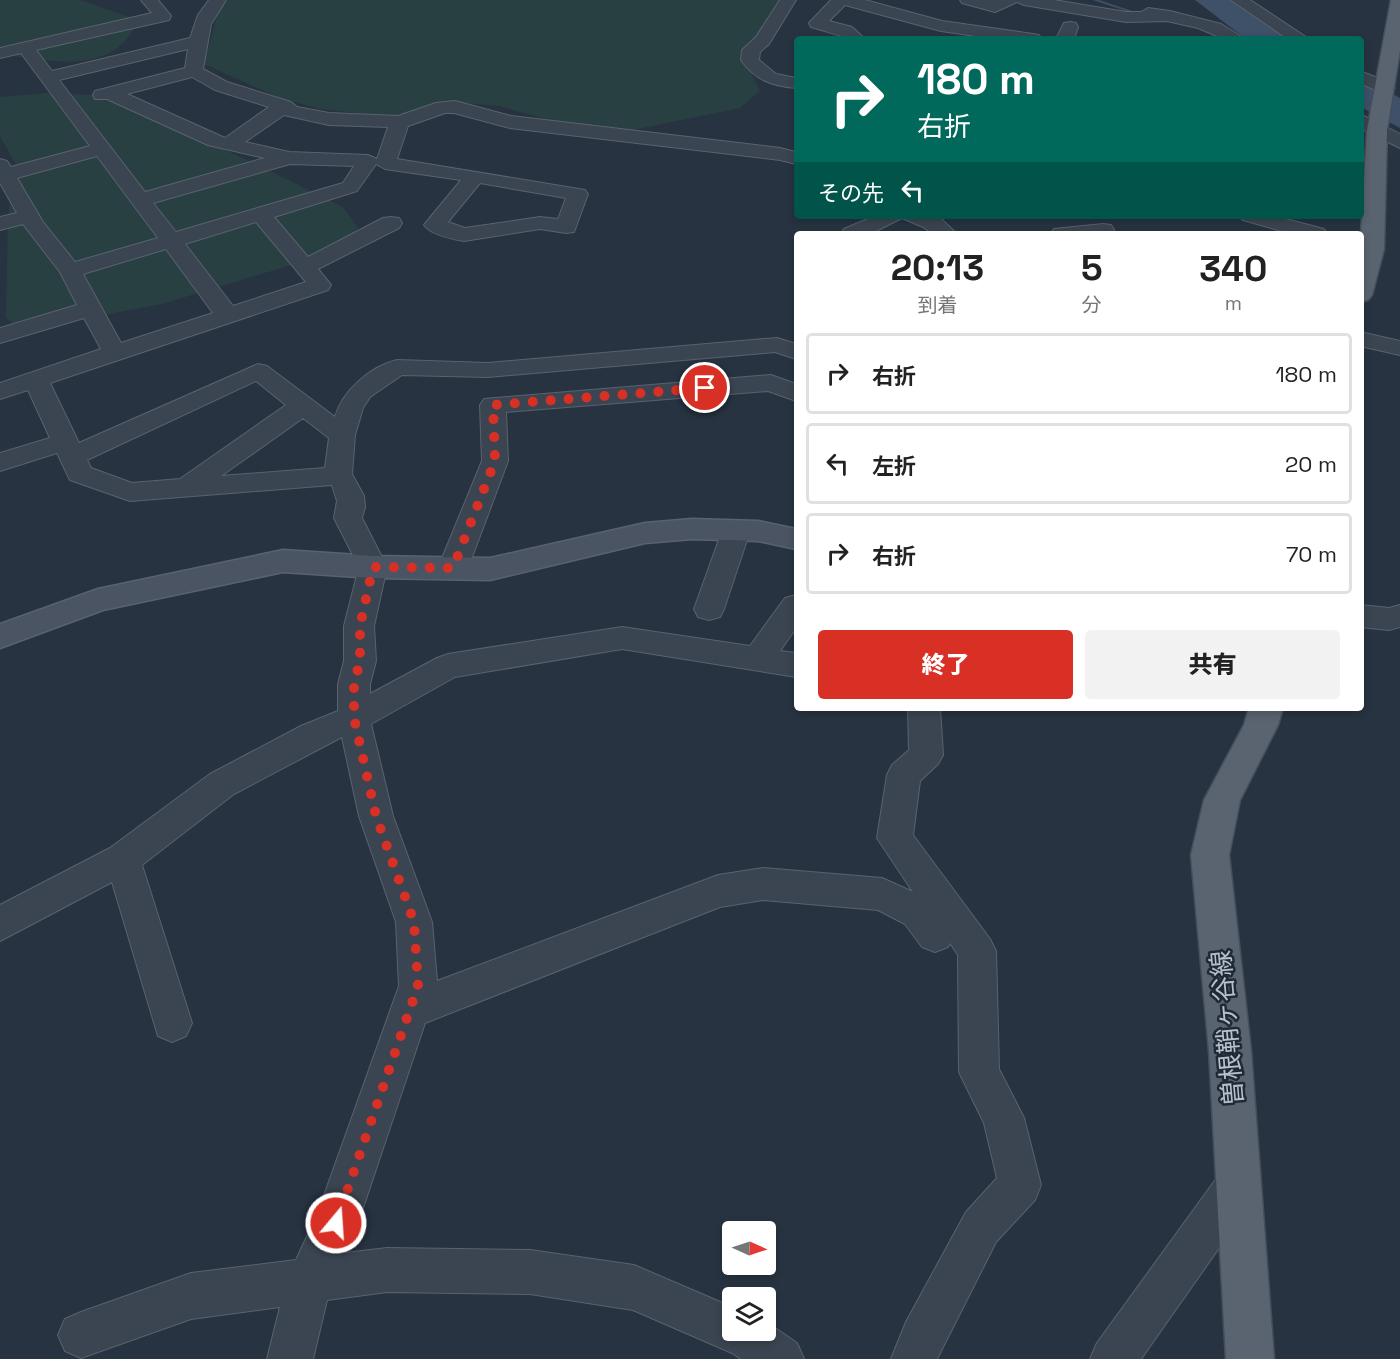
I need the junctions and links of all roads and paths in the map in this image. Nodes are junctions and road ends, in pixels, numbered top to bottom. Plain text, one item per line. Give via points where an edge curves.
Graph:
1 (149, 0) edge
2 (788, 0) edge
3 (840, 0) edge
4 (846, 0) edge
5 (968, 0) edge
6 (1010, 0) edge
7 (1024, 0) edge
8 (1101, 0) edge
9 (1151, 0) edge
10 (1239, 0) edge
11 (1400, 0) edge
12 (215, 3) edge
13 (1197, 5) dead end
14 (163, 16) junction
15 (1170, 16) junction
16 (852, 36) edge
17 (1012, 36) edge
18 (1231, 36) edge
19 (1295, 36) edge
20 (198, 41) junction
21 (26, 48) junction
22 (0, 53) edge
23 (1364, 60) edge
24 (1389, 62) junction
25 (194, 71) junction
26 (49, 77) junction
27 (1364, 78) edge
28 (794, 83) edge
29 (1386, 88) junction
30 (109, 93) junction
31 (69, 104) junction
32 (284, 106) junction
33 (400, 123) junction
34 (1371, 134) edge
35 (1400, 142) edge
36 (229, 144) junction
37 (713, 148) junction
38 (102, 149) junction
39 (289, 158) junction
40 (794, 158) edge
41 (2, 171) edge
42 (767, 172) dead end
43 (475, 177) junction
44 (140, 200) junction
45 (260, 214) junction
46 (30, 216) junction
47 (886, 219) edge
48 (921, 219) edge
49 (1261, 219) edge
50 (391, 223) dead end
51 (0, 224) edge
52 (1101, 227) edge
53 (859, 231) edge
54 (942, 231) edge
55 (1079, 231) edge
56 (1303, 231) edge
57 (171, 242) junction
58 (1367, 247) edge
59 (305, 267) junction
60 (1364, 268) edge
61 (70, 271) junction
62 (91, 308) junction
63 (228, 316) junction
64 (0, 336) edge
65 (1364, 340) edge
66 (790, 343) edge
67 (1400, 348) edge
68 (116, 353) junction
69 (36, 379) junction
70 (0, 391) edge
71 (794, 392) edge
72 (302, 406) junction
73 (342, 435) junction
74 (69, 449) junction
75 (0, 462) edge
76 (338, 476) junction
77 (189, 486) junction
78 (736, 531) junction
79 (794, 539) edge
80 (373, 567) junction
81 (453, 568) junction
82 (709, 609) dead end
83 (794, 609) edge
84 (1364, 616) edge
85 (1400, 616) edge
86 (0, 636) edge
87 (757, 660) junction
88 (794, 666) edge
89 (924, 711) edge
90 (1265, 711) edge
91 (354, 718) junction
92 (123, 859) junction
93 (0, 924) edge
94 (935, 935) dead end
95 (410, 1010) junction
96 (172, 1023) dead end
97 (1239, 1183) junction
98 (309, 1281) junction
99 (722, 1325) edge
100 (81, 1335) dead end
101 (755, 1341) edge
102 (290, 1359) edge
103 (781, 1359) edge
104 (914, 1359) edge
105 (1113, 1359) edge
106 (1250, 1359) edge

1 - 14 street
2 - 28 street via 763,40 751,50 750,60 773,80
3 - 16 street via 817,23
4 - 17 street via 941,26
5 - 6 street via 995,7
7 - 15 street via 1126,17
8 - 15 street
9 - 13 street via 1203,10
10 - 19 street
11 - 24 main road
12 - 14 street
12 - 20 street
14 - 21 street
15 - 18 street via 1193,20
20 - 25 street
20 - 26 street
21 - 22 street
21 - 26 street
23 - 24 street
24 - 29 main road
25 - 30 street
25 - 32 street via 221,86
26 - 31 street
27 - 29 street
29 - 34 main road
30 - 31 street
30 - 36 street
31 - 38 street
32 - 33 street via 329,119
32 - 36 street
33 - 37 street via 443,107 455,107 510,122
33 - 43 street via 385,163
34 - 35 street
34 - 58 main road
36 - 39 street
37 - 40 street
37 - 42 street
38 - 41 street
38 - 44 street
39 - 44 street
39 - 45 street via 368,161 350,187
41 - 46 street
43 - 43 street via 435,225 464,236 540,224 566,227 578,194
44 - 57 street
45 - 57 street
45 - 59 street
46 - 51 street
46 - 61 street
47 - 53 street
48 - 54 street
49 - 56 street
50 - 59 street
52 - 55 street
57 - 61 street
57 - 63 street
58 - 60 main road
59 - 63 street via 320,285
61 - 62 street
62 - 64 street
62 - 68 street
63 - 68 street
65 - 67 street
66 - 73 street via 488,370 397,367 361,392 350,408
68 - 69 street
69 - 70 street
69 - 74 street
71 - 81 street via 771,383 493,405 495,461
72 - 73 street
72 - 74 street via 258,370
72 - 77 street
73 - 76 street
74 - 75 street
74 - 77 street via 80,474 130,492
76 - 77 street
76 - 80 street via 346,483 351,500 348,518
78 - 79 street
78 - 81 street via 645,533 490,569
78 - 82 street
80 - 81 street
80 - 86 street via 283,561 98,600
80 - 91 street via 360,626
83 - 87 street
84 - 85 street
87 - 88 street
87 - 91 street via 622,638 448,666
89 - 104 street via 926,755 904,775 895,838 977,951 979,1072 1003,1118 1020,1185 981,1227
90 - 97 main road, 曽根鞘ヶ谷線 via 1222,800 1210,855
91 - 92 street via 313,735 222,784
91 - 95 street via 376,816 414,922 418,986
92 - 93 street
92 - 96 street
94 - 95 street via 918,912 882,894 763,884 718,891
95 - 98 street via 336,1223
97 - 105 street
97 - 106 main road, 曽根鞘ヶ谷線
98 - 99 street via 387,1270 530,1272 634,1288
98 - 100 street via 191,1296
98 - 102 street
101 - 103 street

